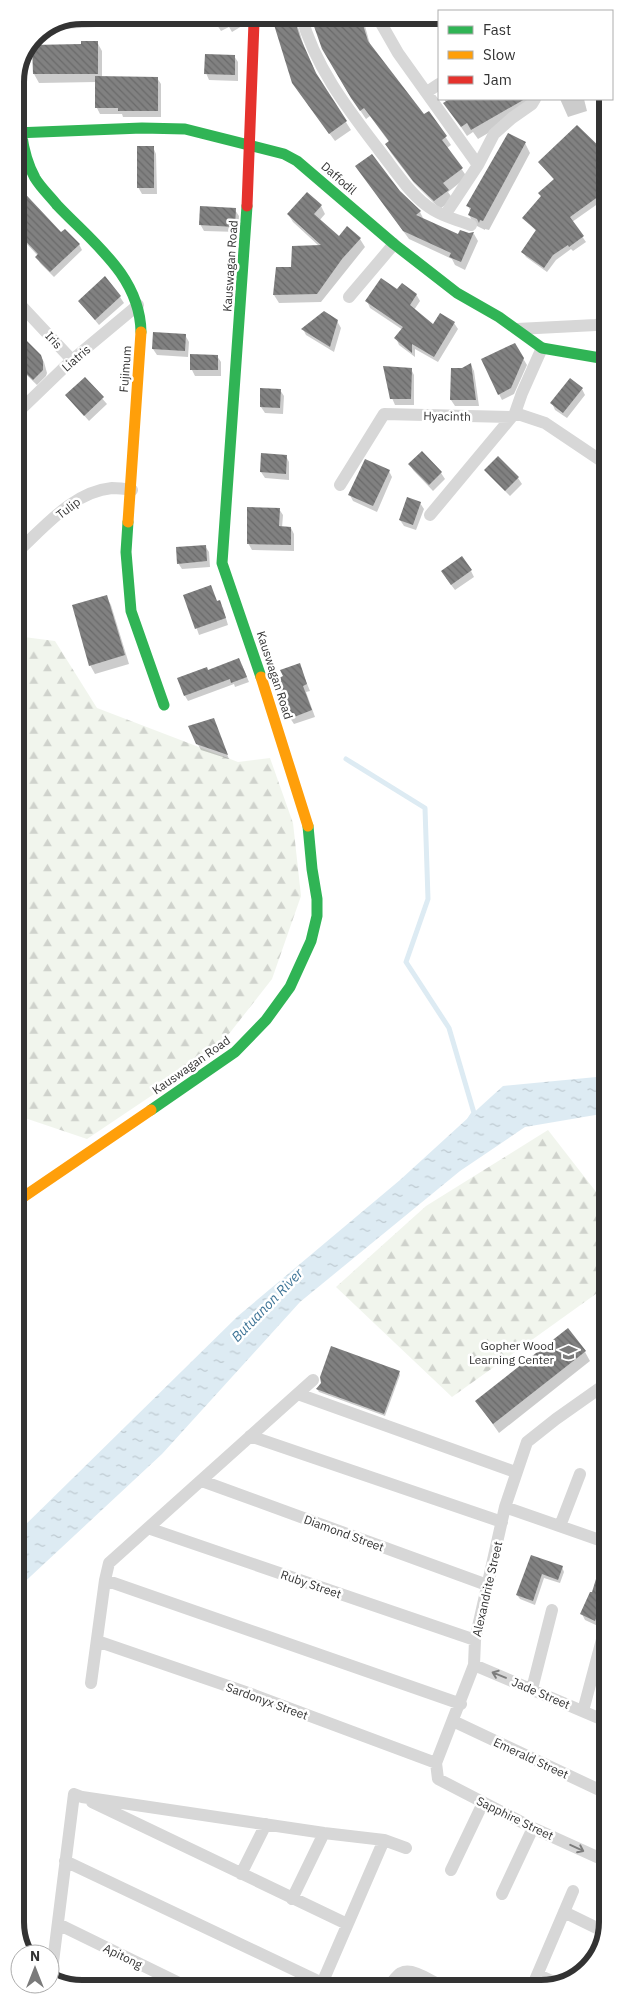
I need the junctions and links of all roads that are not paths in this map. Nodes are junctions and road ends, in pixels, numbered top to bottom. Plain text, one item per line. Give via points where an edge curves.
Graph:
1 (254, 24) edge
2 (304, 24) edge
3 (382, 24) edge
4 (438, 85) edge
5 (426, 92) junction
6 (534, 100) edge
7 (24, 133) edge
8 (251, 144) junction
9 (24, 150) edge
10 (478, 165) junction
11 (444, 215) junction
12 (471, 226) dead end
13 (394, 244) junction
14 (349, 297) dead end
15 (138, 305) junction
16 (24, 309) edge
17 (599, 324) edge
18 (517, 329) junction
19 (542, 348) junction
20 (599, 358) edge
21 (72, 360) junction
22 (24, 406) edge
23 (512, 415) junction
24 (599, 459) edge
25 (340, 486) dead end
26 (132, 490) junction
27 (430, 515) dead end
28 (24, 546) edge
29 (164, 705) dead end
30 (24, 1197) edge
31 (314, 1380) dead end
32 (599, 1389) edge
33 (298, 1394) junction
34 (250, 1436) junction
35 (515, 1472) junction
36 (580, 1474) dead end
37 (202, 1481) junction
38 (505, 1507) junction
39 (502, 1522) junction
40 (560, 1526) junction
41 (148, 1528) junction
42 (599, 1540) edge
43 (105, 1580) junction
44 (487, 1585) junction
45 (552, 1610) dead end
46 (475, 1640) junction
47 (97, 1641) junction
48 (599, 1651) edge
49 (474, 1666) junction
50 (91, 1683) dead end
51 (532, 1689) junction
52 (461, 1704) junction
53 (583, 1711) junction
54 (599, 1718) edge
55 (453, 1721) junction
56 (436, 1763) junction
57 (599, 1790) edge
58 (82, 1797) junction
59 (483, 1803) junction
60 (266, 1824) junction
61 (533, 1828) junction
62 (324, 1833) junction
63 (384, 1840) junction
64 (406, 1848) dead end
65 (599, 1858) edge
66 (66, 1861) junction
67 (451, 1870) dead end
68 (241, 1874) junction
69 (572, 1891) dead end
70 (502, 1894) dead end
71 (292, 1899) junction
72 (564, 1912) junction
73 (58, 1924) junction
74 (347, 1924) junction
75 (599, 1929) edge
76 (55, 1944) edge
77 (538, 1975) junction
78 (173, 1980) edge
79 (311, 1980) edge
80 (323, 1980) edge
81 (394, 1980) edge
82 (429, 1980) edge
83 (536, 1980) edge
84 (549, 1980) edge

1 - 8 street, Kauswagan Road
2 - 11 street via 321,68 344,103 412,192 428,207
3 - 5 street
4 - 5 street
5 - 10 street
6 - 10 street via 494,134
7 - 8 street, Daffodil via 185,129
8 - 13 street, Daffodil via 293,157
8 - 30 street, Kauswagan Road via 222,563 308,822 317,916 311,941 290,987 266,1020 235,1052
9 - 15 street, Fujimum via 35,178 130,286
10 - 11 street
11 - 12 street
13 - 14 street
13 - 18 street, Daffodil via 457,294
15 - 21 street, Liatris
15 - 26 street, Fujimum via 141,325
16 - 21 street, Iris
17 - 18 street
18 - 19 street, Daffodil
19 - 20 street, Daffodil
19 - 23 street
21 - 22 street, Liatris
23 - 24 street, Hyacinth via 544,422
23 - 25 street, Hyacinth via 384,414
23 - 27 street
26 - 28 street, Tulip via 113,488 92,492 72,502
26 - 29 street, Fujimum via 126,552 131,611
31 - 33 street
32 - 35 street, Alexandrite Street via 527,1442
33 - 34 street
33 - 35 street
34 - 37 street
34 - 39 street
35 - 38 street, Alexandrite Street
36 - 40 street
37 - 41 street
37 - 44 street, Diamond Street
38 - 39 street, Alexandrite Street
38 - 40 street
39 - 44 street, Alexandrite Street
40 - 42 street
41 - 43 street via 109,1563
41 - 46 street, Ruby Street
43 - 47 street
43 - 52 street
44 - 46 street, Alexandrite Street
45 - 51 street
46 - 49 street, Alexandrite Street
47 - 50 street
47 - 56 street, Sardonyx Street
48 - 53 street
51 -> 49 street, Jade Street
49 - 52 street, Alexandrite Street
51 - 53 street, Jade Street
52 - 55 street, Alexandrite Street
53 - 54 street, Jade Street
55 - 56 street, Alexandrite Street
55 - 57 street, Emerald Street
56 - 59 street, Sapphire Street via 438,1779
58 - 60 street
58 - 66 street via 74,1794
58 - 68 street
59 - 61 street, Sapphire Street
59 - 67 street
60 - 62 street
60 - 68 street
61 -> 65 street, Sapphire Street
61 - 70 street
62 - 63 street
62 - 71 street
63 - 64 street
63 - 74 street
66 - 73 street
66 - 79 street
68 - 71 street
69 - 72 street
71 - 74 street
72 - 75 street
72 - 77 street
73 - 76 street
73 - 78 street, Apitong
74 - 80 street
77 - 83 street
77 - 84 street
81 - 82 street via 406,1971

